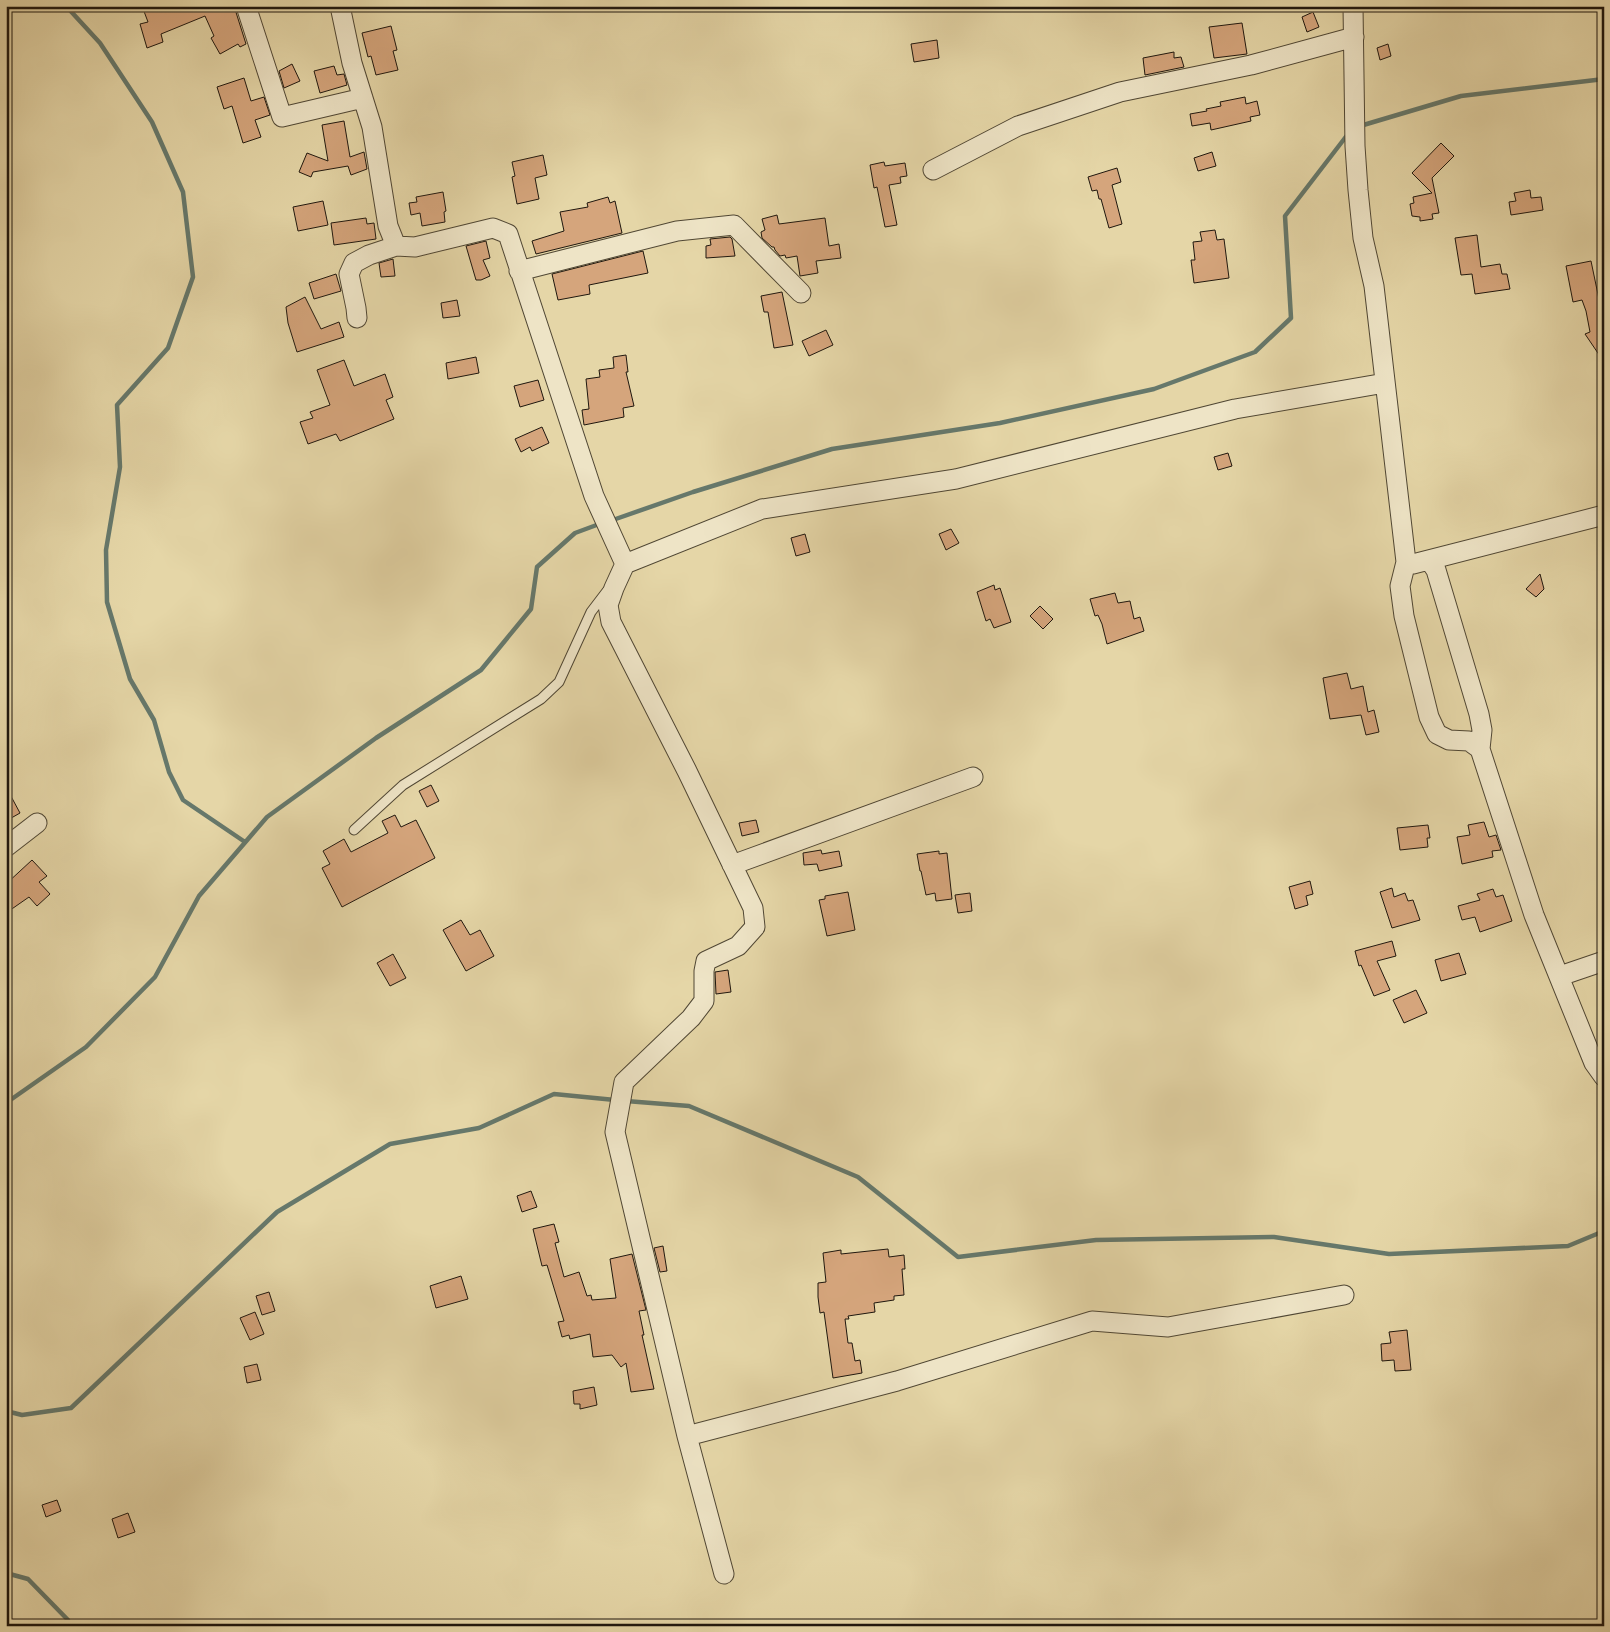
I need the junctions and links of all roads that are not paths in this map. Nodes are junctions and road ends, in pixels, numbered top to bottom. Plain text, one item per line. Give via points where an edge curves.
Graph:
1 (246, 6) edge
2 (340, 6) edge
3 (1353, 6) edge
4 (1354, 37) junction
5 (363, 98) junction
6 (934, 170) dead end
7 (396, 246) junction
8 (519, 270) junction
9 (801, 293) dead end
10 (357, 318) dead end
11 (1385, 383) junction
12 (1604, 515) edge
13 (621, 556) junction
14 (1430, 560) junction
15 (1406, 562) junction
16 (614, 588) junction
17 (1480, 749) junction
18 (973, 777) dead end
19 (37, 823) dead end
20 (354, 830) dead end
21 (6, 847) edge
22 (732, 866) junction
23 (1604, 960) edge
24 (1560, 976) junction
25 (1604, 1077) edge
26 (1344, 1294) dead end
27 (687, 1436) junction
28 (724, 1574) dead end

1 - 5 street via 282,118
2 - 5 street
3 - 4 street
4 - 6 street via 1251,65 1120,92 1018,126
4 - 11 street via 1355,146 1363,238 1374,286
5 - 7 street via 372,127 388,226
7 - 8 street via 415,247 493,228 508,234
7 - 10 street via 354,263 349,274
8 - 9 street via 677,231 734,224
8 - 13 street via 594,496
11 - 13 street via 1235,409 956,479 762,509
11 - 15 street
12 - 14 street
13 - 16 street
14 - 15 street via 1413,564
14 - 17 street via 1436,570 1479,714 1482,730
15 - 17 street via 1400,586 1404,616 1429,717 1437,734 1449,740 1469,741
16 - 20 lane via 606,591 591,612 559,682 541,699 403,785
16 - 22 street via 608,605 611,622
17 - 24 street via 1534,915
18 - 22 street
19 - 21 street
22 - 27 street via 753,908 755,927 738,946 706,961 704,1001 692,1018 624,1082 615,1132
23 - 24 street
24 - 25 street via 1594,1063
26 - 27 street via 1168,1327 1092,1320 898,1380
27 - 28 street

